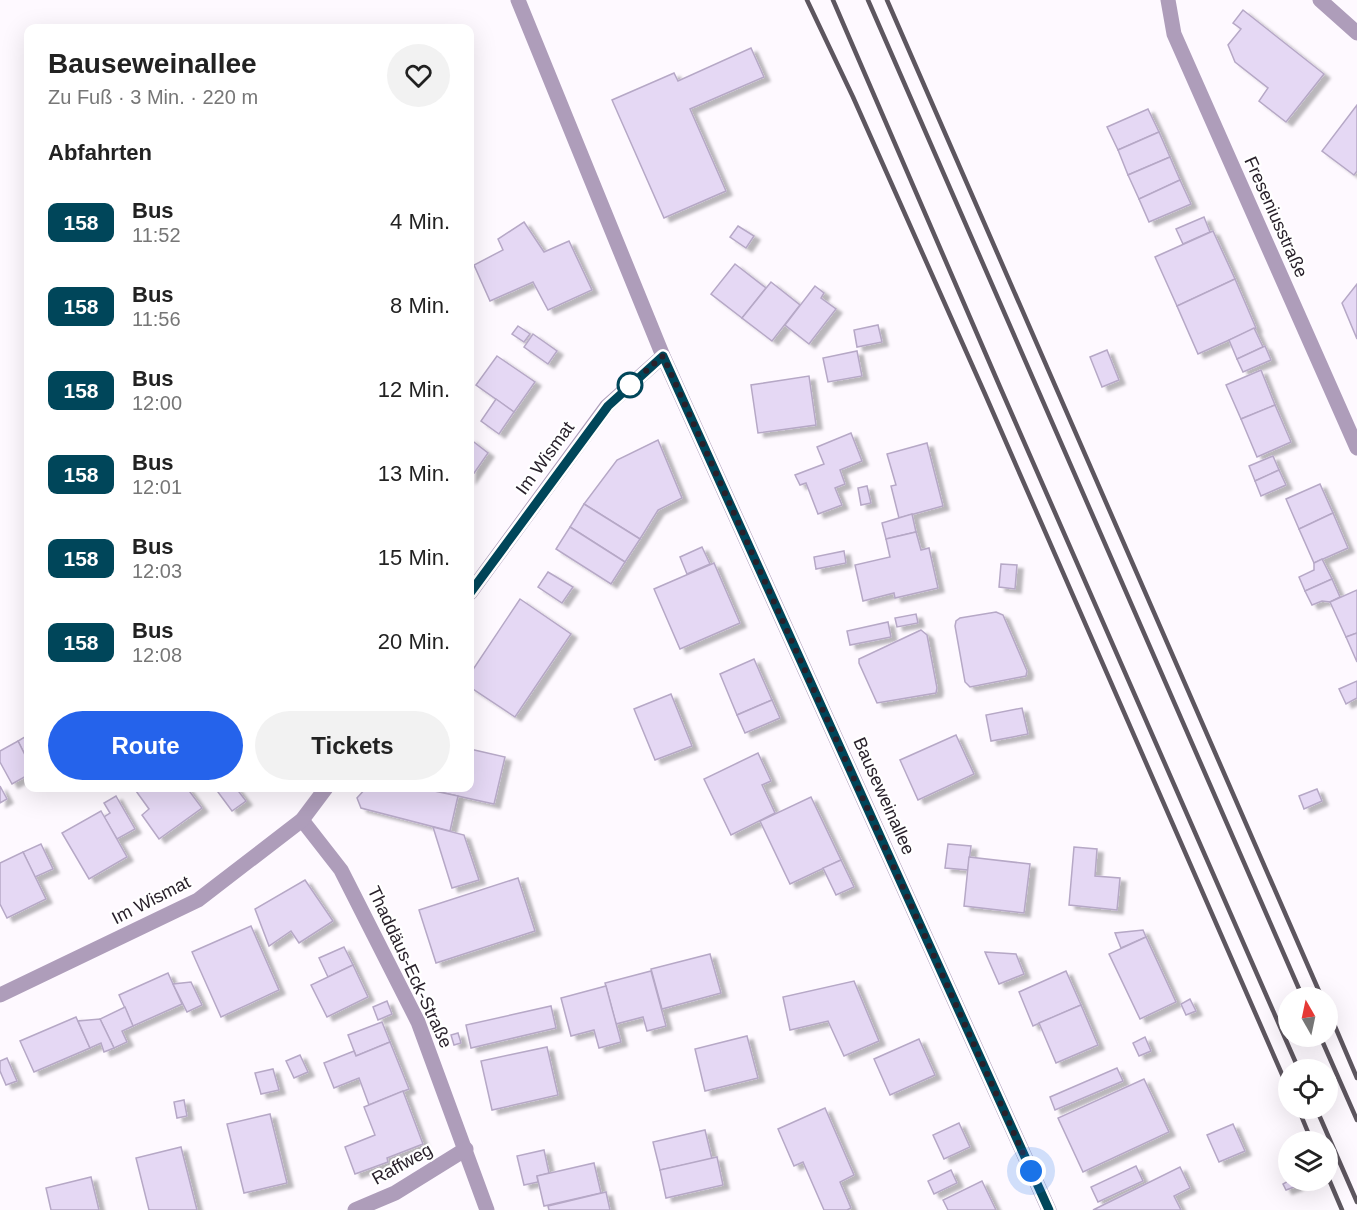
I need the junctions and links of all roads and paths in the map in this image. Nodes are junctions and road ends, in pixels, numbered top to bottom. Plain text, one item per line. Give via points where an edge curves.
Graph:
1 (518, 0) edge
2 (1168, 0) edge
3 (1320, 0) edge
4 (1357, 33) edge
5 (663, 356) junction
6 (1357, 448) edge
7 (474, 588) edge
8 (323, 792) edge
9 (302, 820) junction
10 (0, 995) edge
11 (466, 1149) junction
12 (355, 1210) edge
13 (487, 1210) edge
14 (1049, 1210) edge

1 - 5 street, Bauseweinallee
2 - 6 street, Freseniusstraße via 1174,34
3 - 4 street
5 - 7 street, Im Wismat via 608,406
5 - 14 street, Bauseweinallee
8 - 9 street, Im Wismat
9 - 10 street, Im Wismat via 198,900
9 - 11 street, Thaddäus-Eck-Straße via 341,870 418,1022
11 - 12 street, Raffweg via 395,1193
11 - 13 street, Thaddäus-Eck-Straße

